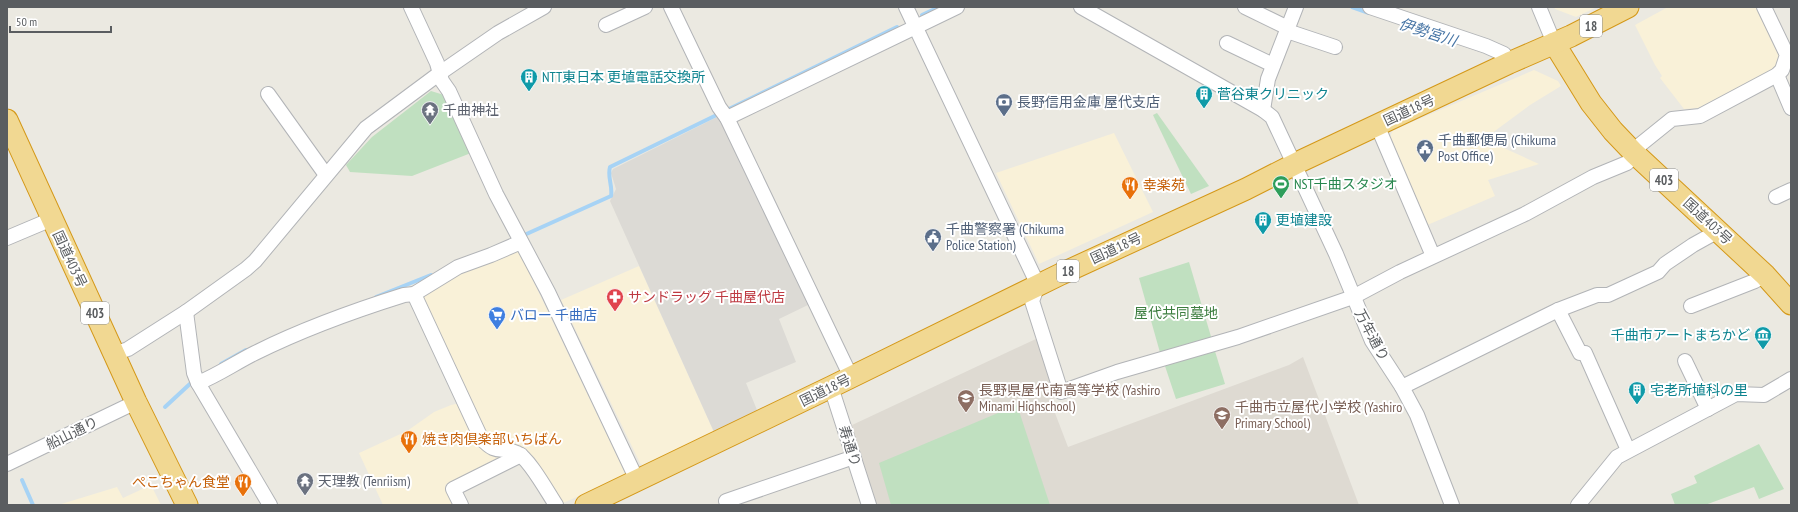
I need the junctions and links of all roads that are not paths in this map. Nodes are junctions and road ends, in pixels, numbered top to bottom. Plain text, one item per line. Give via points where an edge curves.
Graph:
1 (411, 7) edge
2 (544, 7) edge
3 (645, 7) edge
4 (671, 7) edge
5 (906, 7) edge
6 (957, 7) edge
7 (1081, 7) edge
8 (1245, 7) edge
9 (1296, 7) edge
10 (1370, 7) edge
11 (1539, 7) edge
12 (1628, 7) edge
13 (1764, 7) edge
14 (606, 25) dead end
15 (915, 27) junction
16 (1288, 30) junction
17 (1227, 43) dead end
18 (1554, 43) junction
19 (1335, 46) dead end
20 (1509, 63) junction
21 (1273, 65) junction
22 (440, 72) junction
23 (1777, 75) junction
24 (268, 94) dead end
25 (1791, 108) edge
26 (1263, 110) junction
27 (724, 114) junction
28 (7, 120) edge
29 (1377, 125) junction
30 (1634, 153) junction
31 (1294, 164) junction
32 (326, 175) junction
33 (1791, 190) edge
34 (1776, 198) dead end
35 (52, 219) junction
36 (1717, 229) junction
37 (518, 237) junction
38 (7, 238) edge
39 (1433, 256) junction
40 (1765, 275) junction
41 (1038, 285) junction
42 (414, 294) junction
43 (1353, 297) junction
44 (1791, 304) edge
45 (1690, 306) dead end
46 (1558, 310) junction
47 (186, 312) junction
48 (114, 354) junction
49 (1685, 361) dead end
50 (851, 377) junction
51 (1791, 379) edge
52 (198, 383) junction
53 (1402, 387) junction
54 (831, 388) junction
55 (136, 402) junction
56 (1708, 410) junction
57 (1628, 450) junction
58 (521, 455) junction
59 (854, 457) junction
60 (7, 464) edge
61 (637, 480) junction
62 (726, 501) dead end
63 (187, 505) edge
64 (270, 505) edge
65 (461, 505) edge
66 (556, 505) edge
67 (586, 505) edge
68 (869, 505) edge
69 (1452, 505) edge
70 (1578, 505) edge

1 - 22 street
2 - 22 street via 498,33
3 - 14 street
4 - 27 street
5 - 15 street
6 - 15 street
7 - 26 street, 万年通り
8 - 16 street
9 - 16 street
10 - 20 street via 1486,46 1504,54
11 - 18 street
12 - 18 highway, 国道18号 / 18
13 - 23 street via 1787,55 1782,70
15 - 27 street
15 - 41 street
16 - 19 street
16 - 21 street
17 - 21 street
18 - 20 highway, 国道18号 / 18
18 - 30 highway, 国道403号 / 403 via 1591,103
20 - 29 highway, 国道18号 / 18
21 - 26 street
22 - 32 street via 366,128
22 - 37 street via 442,81
23 - 25 street
23 - 30 street via 1700,116 1672,119 1641,144
24 - 32 street
26 - 31 street, 万年通り via 1272,117
27 - 50 street
28 - 35 highway, 国道403号 / 403
29 - 31 highway, 国道18号 / 18
29 - 39 street
30 - 36 highway, 国道403号 / 403
30 - 39 street via 1627,163 1593,177 1525,214
31 - 41 highway, 国道18号 / 18
31 - 43 street, 万年通り
32 - 47 street via 254,261
33 - 34 street
35 - 38 street
35 - 48 highway, 国道403号 / 403
36 - 40 highway, 国道403号 / 403
36 - 46 street via 1665,264 1658,272 1608,295 1597,295
37 - 42 street via 491,255 458,267
37 - 61 street via 548,292
39 - 43 street
40 - 44 highway, 国道403号 / 403
40 - 45 street
41 - 43 street via 1032,301 1061,392 1118,372 1238,337
41 - 50 highway, 国道18号 / 18
42 - 52 street via 340,316 255,353
42 - 58 street via 481,438 497,450
43 - 53 street, 万年通り via 1372,341
46 - 53 street
46 - 57 street via 1580,353 1585,353
47 - 48 street via 128,349
47 - 52 street via 194,373
48 - 55 highway, 国道403号 / 403
49 - 56 street
50 - 54 highway, 国道18号 / 18
51 - 56 street via 1764,395 1736,394
52 - 64 street
53 - 69 street, 万年通り via 1417,415
54 - 59 street, 寿通り
54 - 61 highway, 国道18号 / 18
55 - 60 street, 船山通り
55 - 63 highway, 国道403号 / 403
56 - 57 street
57 - 70 street via 1617,457
58 - 65 street via 453,489
58 - 66 street
59 - 62 street
59 - 68 street, 寿通り
61 - 67 highway, 国道18号 / 18

